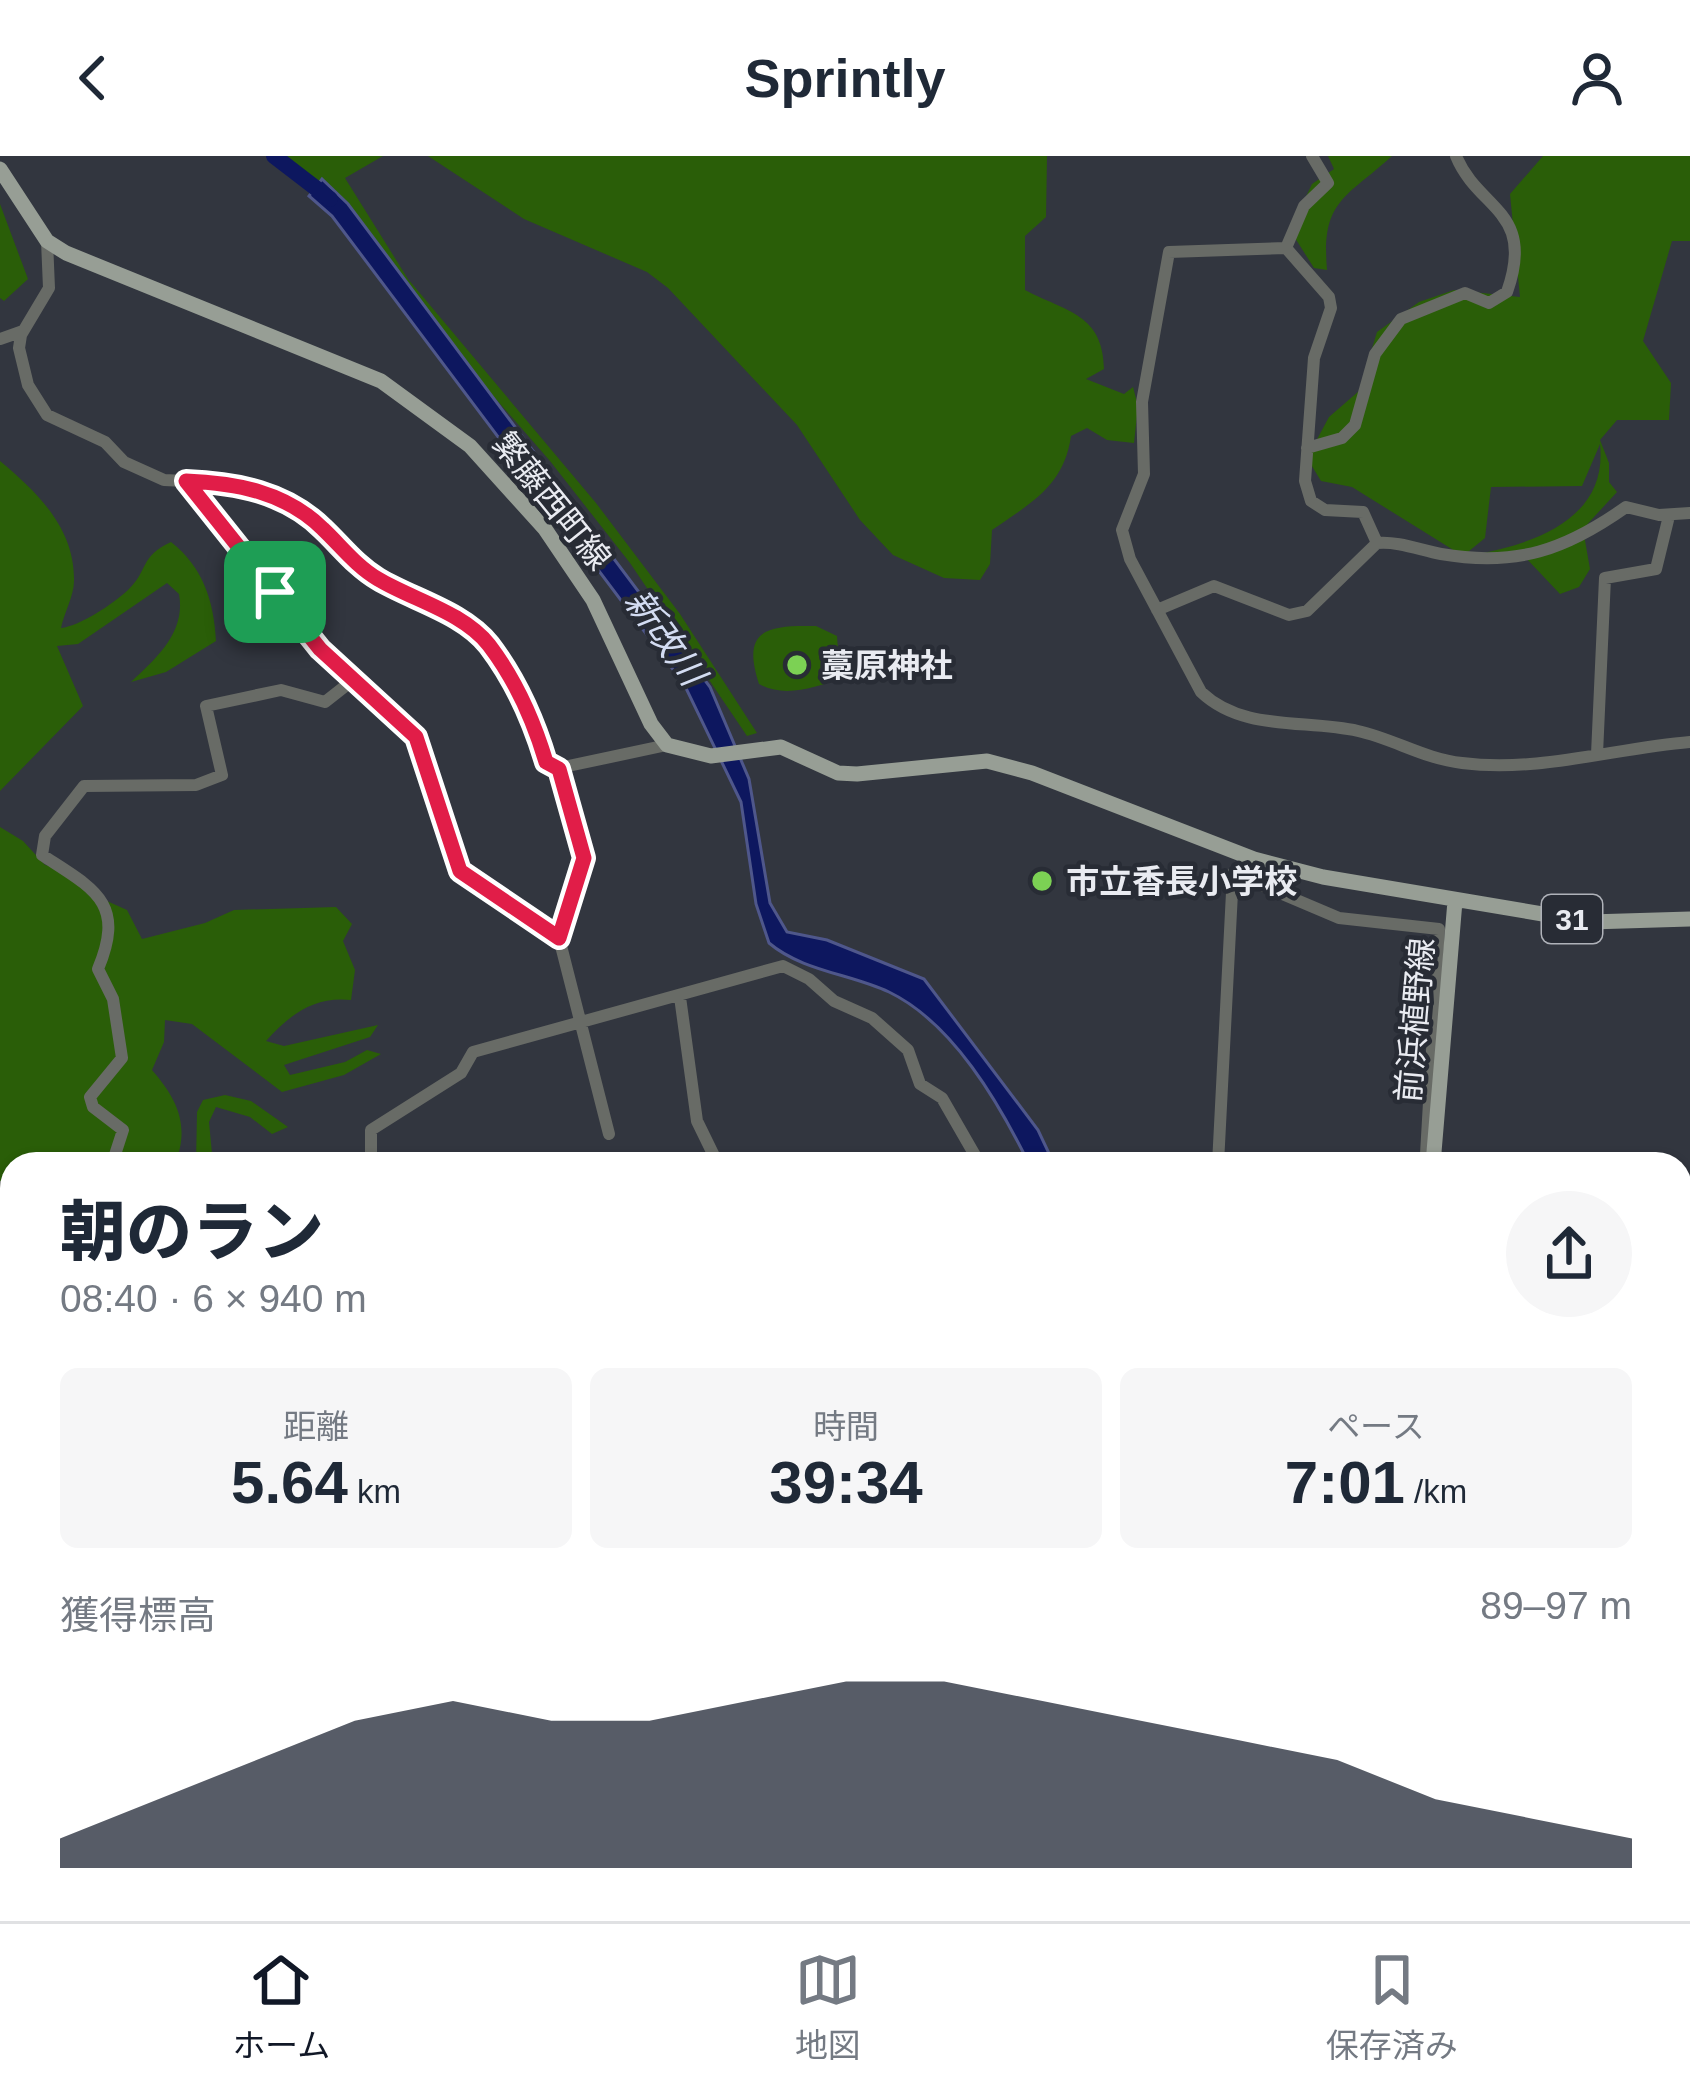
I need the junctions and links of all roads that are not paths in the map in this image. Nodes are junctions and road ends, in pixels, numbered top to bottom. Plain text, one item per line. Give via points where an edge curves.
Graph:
1 (1312, 156) edge
2 (1456, 156) edge
3 (0, 169) edge
4 (46, 241) junction
5 (1286, 248) junction
6 (23, 332) junction
7 (0, 339) edge
8 (1307, 448) junction
9 (186, 481) junction
10 (1690, 513) edge
11 (1669, 516) junction
12 (1377, 543) junction
13 (1157, 610) junction
14 (353, 680) junction
15 (1690, 742) edge
16 (667, 746) junction
17 (1597, 754) junction
18 (559, 769) junction
19 (1454, 901) junction
20 (1690, 919) edge
21 (559, 938) junction
22 (680, 997) junction
23 (582, 1020) junction
24 (609, 1134) dead end
25 (116, 1152) edge
26 (371, 1152) edge
27 (712, 1152) edge
28 (973, 1152) edge
29 (1219, 1152) edge
30 (1426, 1152) edge
31 (1435, 1152) edge

1 - 5 street via 1328,183 1304,206
2 - 8 street via 1465,178 1507,220 1507,292 1489,303 1466,293 1447,297 1401,319 1375,354 1355,425
3 - 4 main road
4 - 6 street via 49,288
4 - 16 main road, 繁藤西町線 via 381,381 470,446 544,529 593,600
5 - 8 street via 1331,308 1314,358
5 - 13 street via 1169,252 1142,402 1144,474 1122,530
6 - 7 street
6 - 9 street via 22,363 47,416 104,442 142,472
8 - 12 street via 1311,501 1364,512
9 - 14 street via 285,609
9 - 18 street via 244,486 284,502 375,578 472,629 529,713 546,762
10 - 11 street
11 - 12 street via 1626,507 1569,545 1511,557
11 - 17 street via 1656,569 1605,578
12 - 13 street via 1306,611 1289,615 1214,586
13 - 17 street via 1201,692 1229,711 1356,730 1462,763
14 - 21 street via 416,737 460,871
14 - 25 street via 325,702 281,691 206,706 222,775 196,785 84,786 44,836 42,855 98,892 107,908 108,946 98,969 113,999 122,1058 90,1097 123,1130
15 - 17 street
16 - 18 street
16 - 19 main road via 711,756 789,749 838,773 949,761 1008,766 1254,859
18 - 21 street via 584,858
19 - 20 main road, 前浜植野線 / 31 via 1590,922
19 - 31 main road, 前浜植野線
21 - 23 street
22 - 23 street
22 - 27 street via 697,1121
22 - 28 street via 782,966 809,979 908,1050 920,1084 942,1098
23 - 24 street
23 - 26 street via 473,1052 460,1073 371,1130
29 - 30 street via 1233,873 1339,917 1439,929

